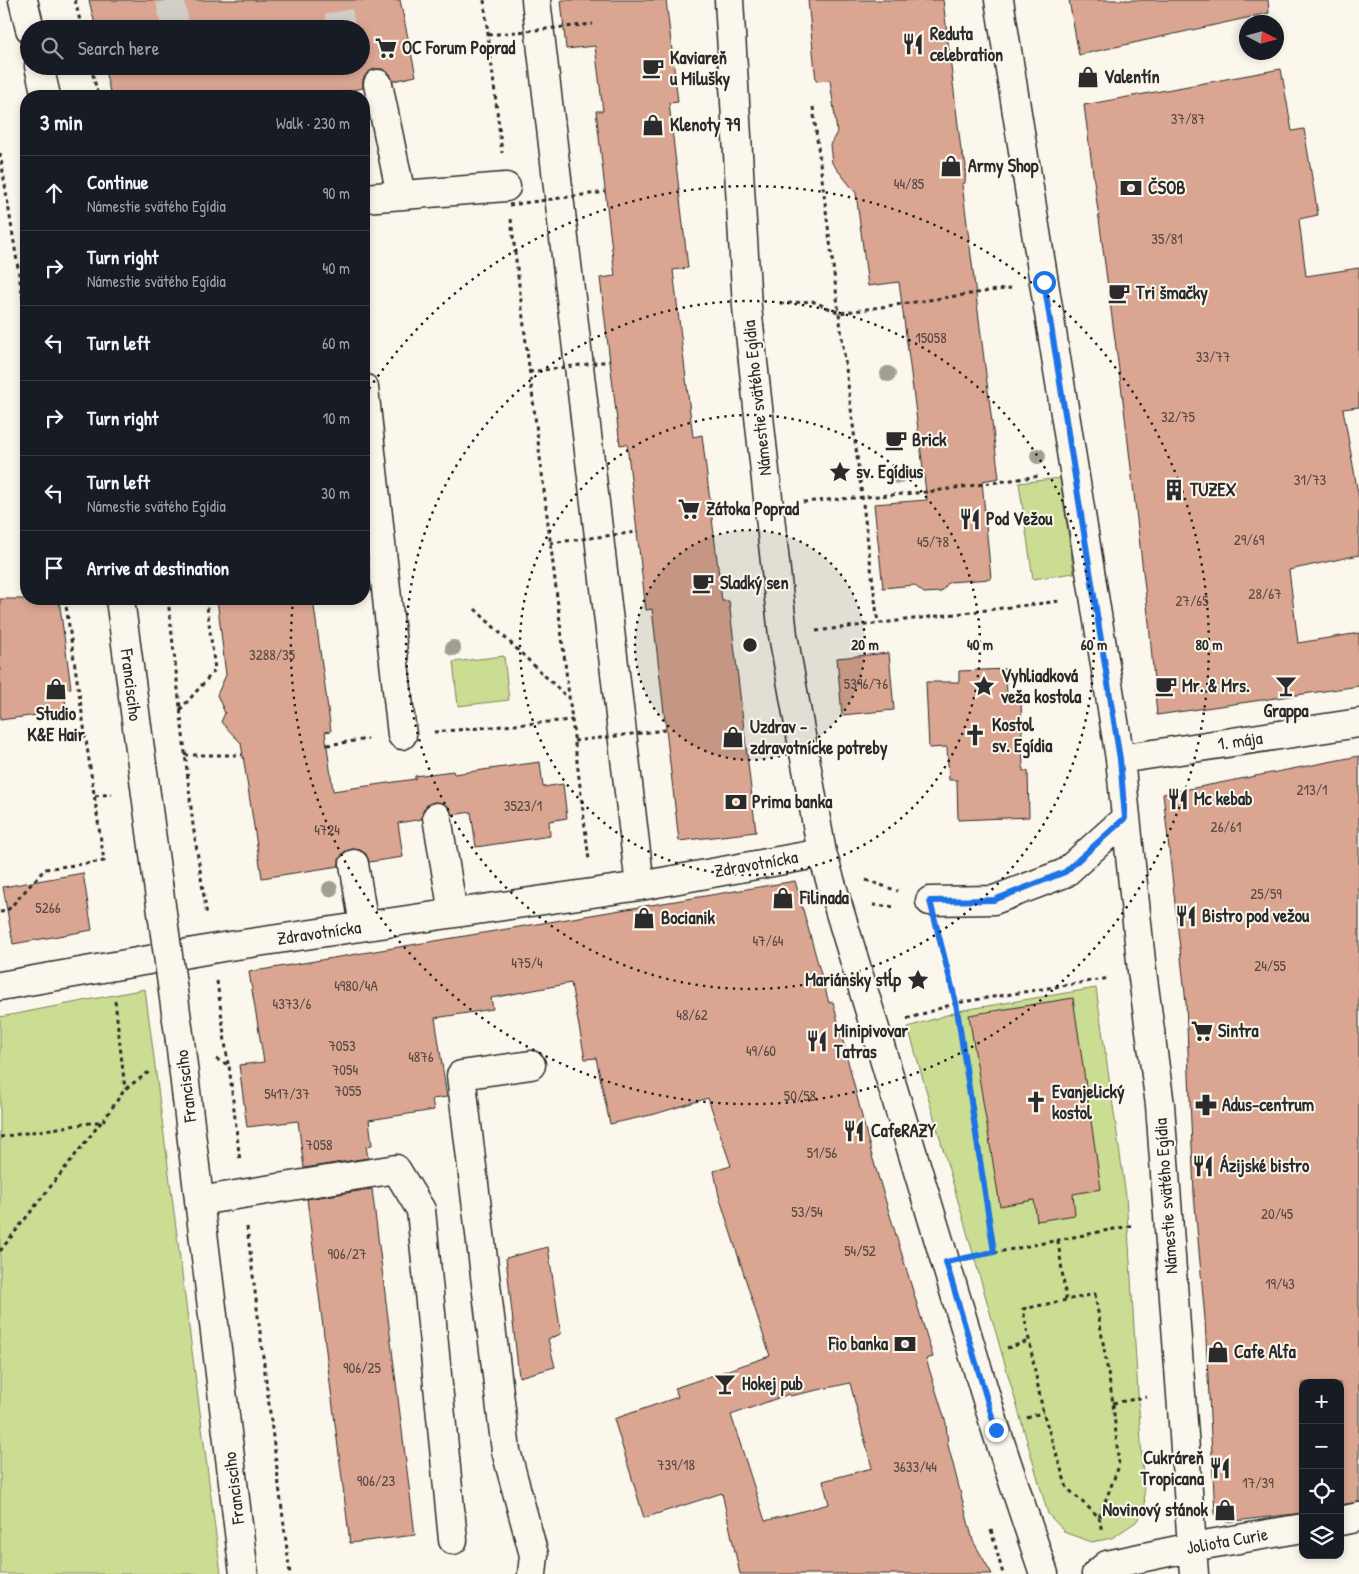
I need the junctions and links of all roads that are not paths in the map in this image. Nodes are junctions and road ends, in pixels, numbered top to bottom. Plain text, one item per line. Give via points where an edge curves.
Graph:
1 (23, 0) edge
2 (536, 0) edge
3 (729, 0) edge
4 (999, 0) edge
5 (28, 20) edge
6 (41, 75) edge
7 (378, 84) dead end
8 (45, 90) edge
9 (401, 195) junction
10 (508, 196) road end
11 (370, 198) edge
12 (370, 443) edge
13 (121, 605) edge
14 (1359, 723) edge
15 (402, 734) road end
16 (1120, 759) junction
17 (438, 817) dead end
18 (1125, 818) junction
19 (822, 853) junction
20 (354, 864) dead end
21 (640, 886) junction
22 (931, 906) road end
23 (453, 913) junction
24 (364, 926) junction
25 (0, 986) edge
26 (531, 1065) dead end
27 (200, 1201) junction
28 (1359, 1517) edge
29 (1344, 1520) edge
30 (1299, 1529) edge
31 (453, 1540) dead end
32 (1192, 1547) junction
33 (244, 1574) edge
34 (532, 1574) edge
35 (1044, 1574) edge
36 (1096, 1574) edge
37 (1194, 1574) edge

1 - 5 street
2 - 21 street
3 - 19 street, Námestie svätého Egídia via 746,298 783,634
4 - 16 street, Námestie svätého Egídia
6 - 8 street
7 - 9 street
9 - 10 street
9 - 11 street
12 - 15 street
13 - 27 street, Francisciho, bridge
14 - 16 street, 1. mája
16 - 18 street, Námestie svätého Egídia
17 - 23 street
18 - 22 street via 1065,872 994,900
18 - 32 street, Námestie svätého Egídia via 1160,1105
19 - 21 street, Zdravotnícka
19 - 35 street, Námestie svätého Egídia via 996,1430
20 - 24 street
21 - 23 street, Zdravotnícka
23 - 24 street, Zdravotnícka
24 - 25 street, Zdravotnícka
26 - 34 street via 461,1075 506,1451 534,1556
27 - 31 street via 396,1169 421,1210
27 - 33 street, Francisciho
28 - 29 street
30 - 32 street, Joliota Curie
32 - 36 street, Joliota Curie via 1107,1565
32 - 37 street, Námestie svätého Egídia

